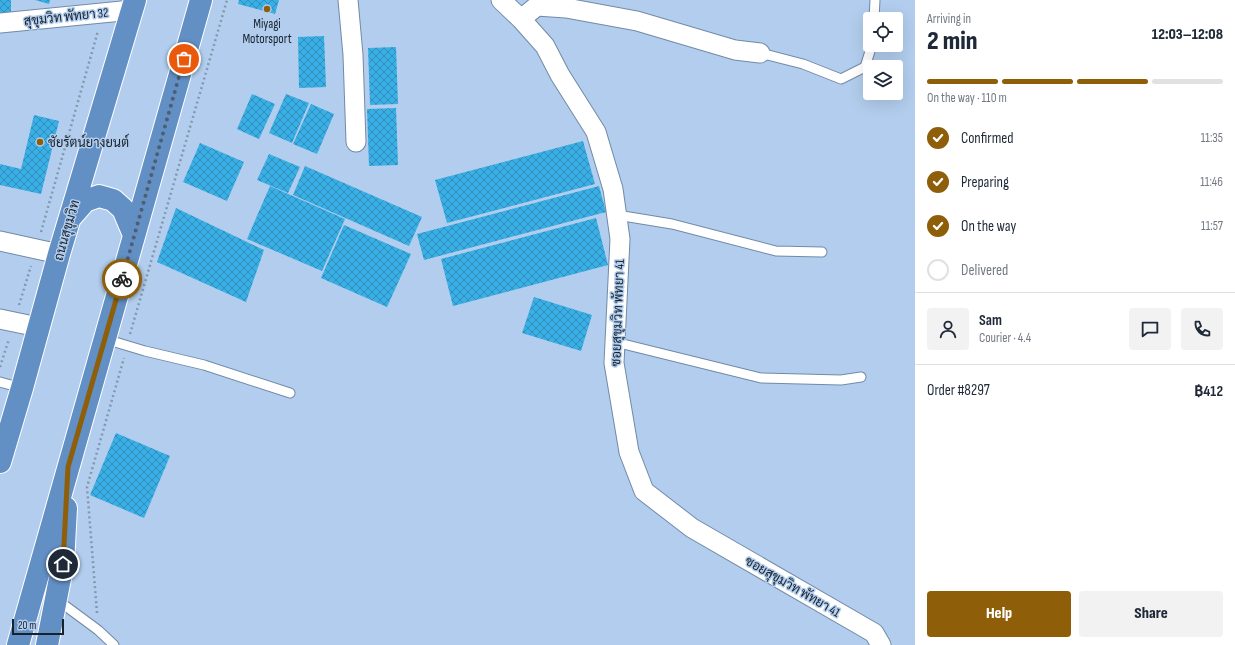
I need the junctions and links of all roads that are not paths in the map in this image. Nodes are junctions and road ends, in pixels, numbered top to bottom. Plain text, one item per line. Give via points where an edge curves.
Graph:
1 (201, 0) edge
2 (348, 0) edge
3 (501, 0) edge
4 (875, 0) edge
5 (133, 5) edge
6 (874, 12) edge
7 (521, 19) junction
8 (0, 23) edge
9 (870, 52) edge
10 (760, 53) joint
11 (356, 142) dead end
12 (617, 215) junction
13 (70, 218) junction
14 (134, 235) junction
15 (0, 242) edge
16 (822, 252) dead end
17 (59, 254) junction
18 (7, 320) edge
19 (38, 327) junction
20 (105, 339) junction
21 (615, 342) junction
22 (861, 377) dead end
23 (0, 382) edge
24 (22, 388) junction
25 (290, 393) dead end
26 (0, 462) edge
27 (68, 467) junction
28 (56, 599) junction
29 (18, 645) edge
30 (47, 645) edge
31 (114, 645) edge
32 (881, 645) edge

1 - 14 highway
2 - 11 street
3 - 7 street, ซอยสุขุมวิท พัทยา 41
4 - 6 lane
5 - 8 street, สุขุมวิท พัทยา 32 via 103,12
5 - 13 highway, ถนนสุขุมวิท
7 - 10 street via 537,6 566,8 637,21 734,50
7 - 12 street, ซอยสุขุมวิท พัทยา 41 via 545,46 596,132 613,189
9 - 10 lane via 865,67 842,78 803,64
12 - 16 lane via 672,224 776,251
12 - 21 street, ซอยสุขุมวิท พัทยา 41 via 620,239
13 - 14 highway via 85,201 99,196 113,200 123,209
13 - 17 highway, ถนนสุขุมวิท
14 - 20 highway
15 - 17 street
17 - 19 highway, ถนนสุขุมวิท
18 - 19 street
19 - 24 highway, ถนนสุขุมวิท
20 - 25 lane via 204,364
20 - 27 highway
21 - 22 lane via 762,378 841,380
21 - 32 street, ซอยสุขุมวิท พัทยา 41 via 614,363 629,452 644,491 692,528 874,633
23 - 24 lane
24 - 26 highway, ถนนสุขุมวิท
27 - 28 highway via 63,564
27 - 29 highway
28 - 30 highway
28 - 31 lane

